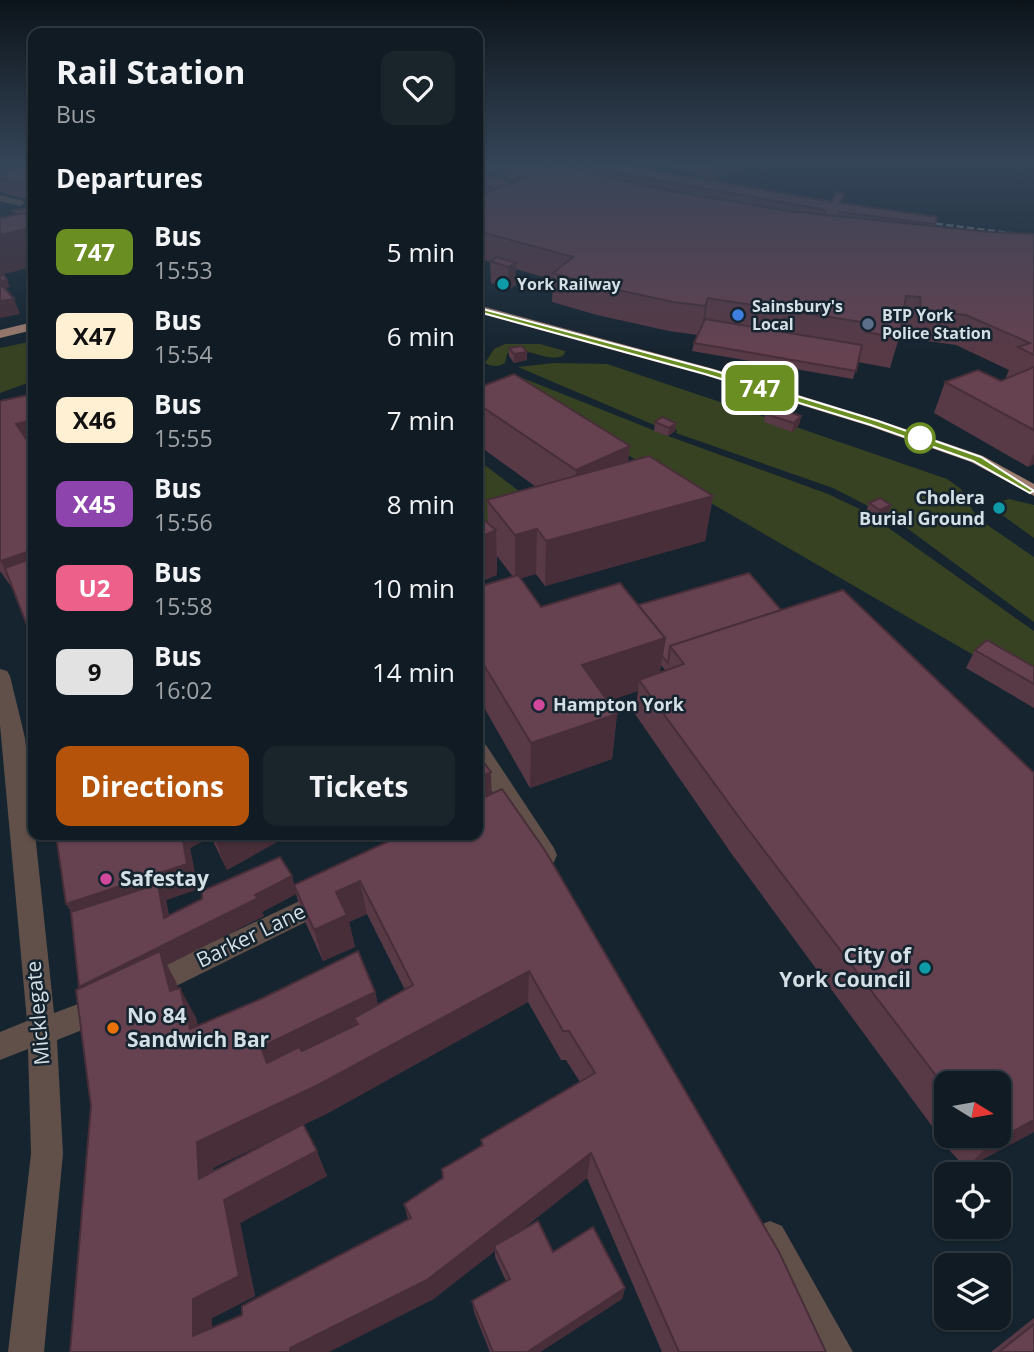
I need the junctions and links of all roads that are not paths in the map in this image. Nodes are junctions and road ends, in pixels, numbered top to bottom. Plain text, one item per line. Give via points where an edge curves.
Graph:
1 (483, 310) edge
2 (28, 327) edge
3 (0, 334) edge
4 (1034, 491) edge
5 (0, 676) edge
6 (483, 762) edge
7 (562, 882) edge
8 (348, 888) edge
9 (42, 1031) junction
10 (0, 1046) edge
11 (752, 1209) edge
12 (26, 1352) edge
13 (835, 1352) edge

1 - 4 main road via 874,423 977,459
2 - 3 main road
5 - 9 street, Micklegate via 14,738
6 - 7 street via 506,811
8 - 9 street, Barker Lane via 80,1019
9 - 10 street, Barker Lane
9 - 12 street, Micklegate via 47,1154
11 - 13 street

